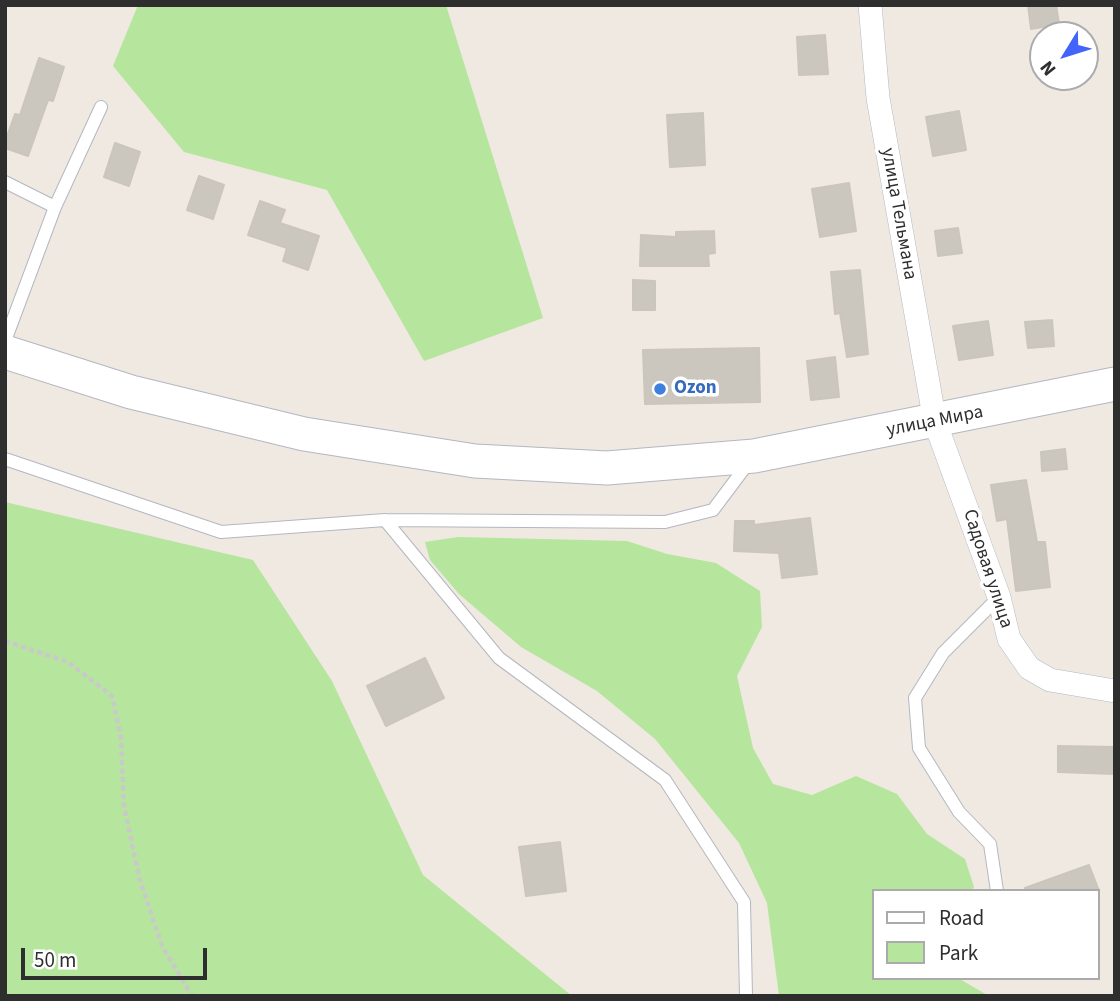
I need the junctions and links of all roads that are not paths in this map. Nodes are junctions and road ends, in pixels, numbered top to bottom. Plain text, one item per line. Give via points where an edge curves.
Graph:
1 (870, 5) edge
2 (101, 107) dead end
3 (5, 182) edge
4 (55, 207) junction
5 (5, 341) edge
6 (5, 352) edge
7 (1115, 384) edge
8 (935, 422) junction
9 (754, 456) junction
10 (5, 459) edge
11 (385, 520) junction
12 (999, 597) junction
13 (1115, 691) edge
14 (997, 889) edge
15 (746, 996) edge

1 - 8 street, улица Тельмана via 877,98
2 - 4 lane
3 - 4 lane
4 - 5 lane
6 - 9 main road, улица Мира via 131,392 303,434 475,461 607,467
7 - 8 main road, улица Мира
8 - 9 main road, улица Мира
8 - 12 street, Садовая улица
9 - 11 lane via 713,510 665,522
10 - 11 lane via 221,532
11 - 15 lane via 499,658 665,780 744,902
12 - 13 street, Садовая улица via 1009,639 1029,668 1050,680
12 - 14 lane via 943,653 915,698 919,748 959,812 990,844

